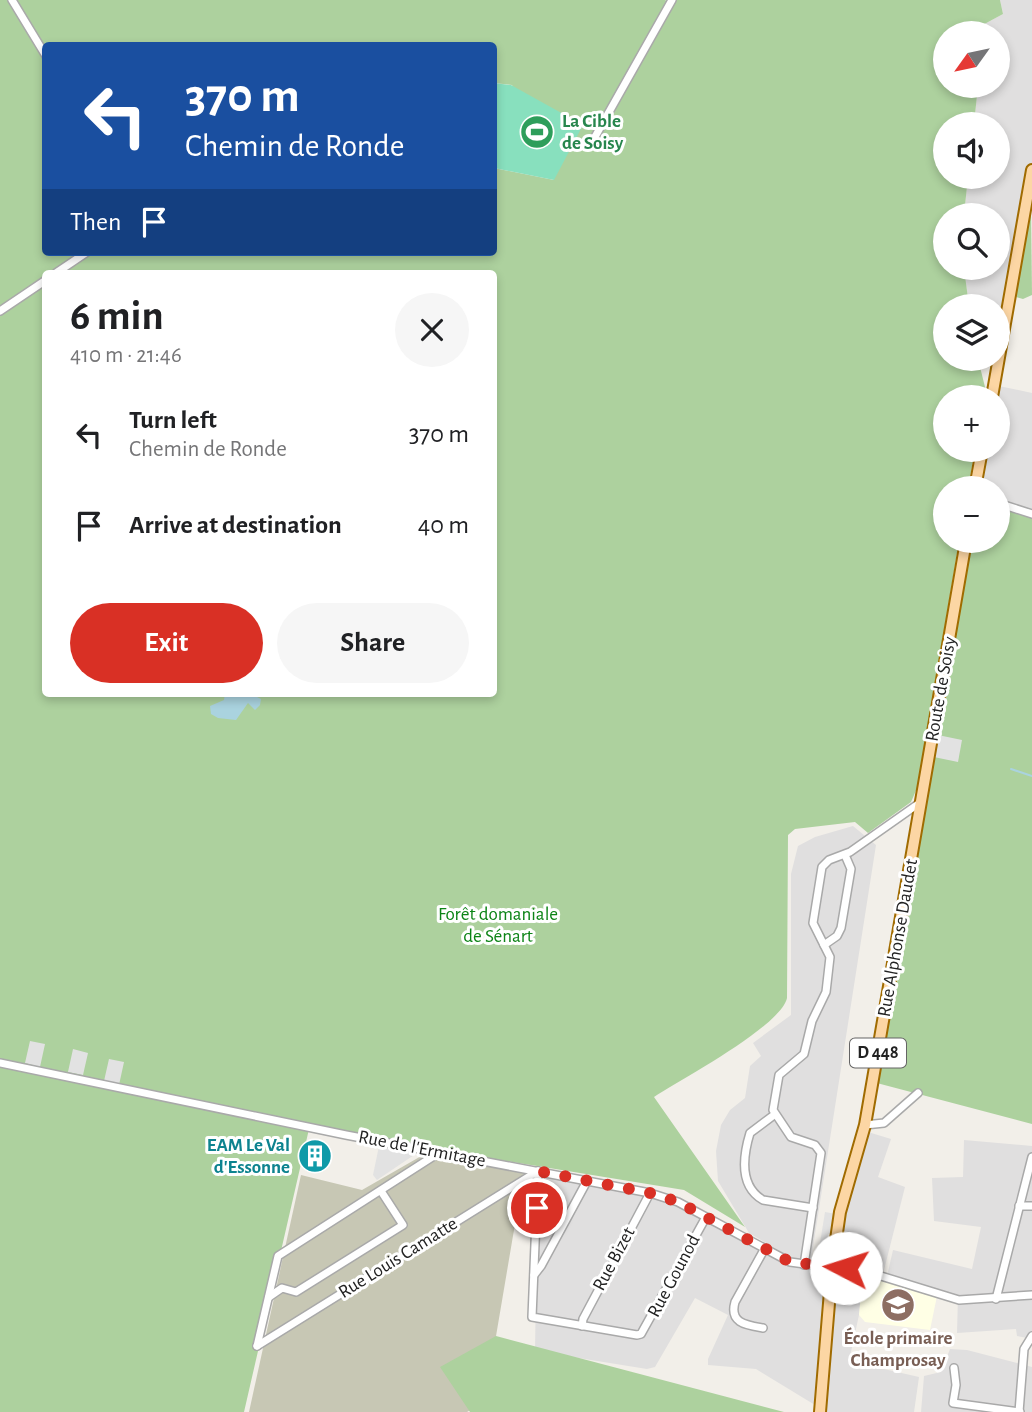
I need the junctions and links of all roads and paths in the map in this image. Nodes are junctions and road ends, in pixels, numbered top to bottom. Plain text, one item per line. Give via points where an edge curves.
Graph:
1 (12, 0) edge
2 (672, 0) edge
3 (42, 49) edge
4 (591, 144) dead end
5 (1032, 170) edge
6 (1030, 199) edge
7 (81, 256) edge
8 (60, 270) edge
9 (42, 283) edge
10 (0, 311) edge
11 (994, 385) edge
12 (1010, 507) edge
13 (1032, 514) edge
14 (964, 553) edge
15 (921, 802) junction
16 (915, 836) joint
17 (845, 855) junction
18 (824, 944) junction
19 (0, 1063) edge
20 (918, 1093) dead end
21 (774, 1115) junction
22 (865, 1125) junction
23 (440, 1152) junction
24 (1032, 1157) edge
25 (538, 1171) junction
26 (587, 1181) junction
27 (381, 1191) junction
28 (650, 1193) junction
29 (1019, 1206) junction
30 (1032, 1206) edge
31 (813, 1208) junction
32 (706, 1217) junction
33 (765, 1248) junction
34 (804, 1265) junction
35 (832, 1267) junction
36 (534, 1275) junction
37 (1032, 1296) edge
38 (269, 1297) junction
39 (996, 1299) junction
40 (582, 1326) junction
41 (763, 1328) dead end
42 (1032, 1336) edge
43 (954, 1367) dead end
44 (1005, 1411) edge
45 (820, 1412) edge
46 (1020, 1412) edge

1 - 3 street
2 - 4 street
5 - 6 main road
6 - 11 main road
7 - 8 street
9 - 10 street
12 - 13 street
14 - 15 main road, Route de Soisy / D 448
15 - 16 main road, Route de Soisy / D 448
15 - 17 street
16 - 22 main road, Rue Alphonse Daudet / D 448
17 - 18 street via 851,869 841,928
17 - 18 street via 822,867 813,923
18 - 21 street via 831,963 824,998 812,1021 804,1054 779,1076
19 - 23 street, Rue de l'Ermitage
20 - 22 street via 884,1122
21 - 31 street via 791,1137 815,1145 821,1153
21 - 31 street via 750,1133 744,1177 763,1200
22 - 35 main road, Rue Alphonse Daudet / D 448 via 840,1212
23 - 25 street, Rue de l'Ermitage
23 - 27 street
24 - 29 street
25 - 26 street, Rue de l'Ermitage
25 - 36 street
25 - 38 street, Rue Louis Camatte via 257,1346
26 - 28 street, Rue de l'Ermitage
26 - 36 street
27 - 38 street via 278,1256
27 - 38 street via 403,1225 296,1292 282,1287
28 - 32 street, Rue de l'Ermitage
28 - 40 street, Rue Bizet
29 - 30 street
29 - 39 street
31 - 34 street
32 - 33 street, Rue de l'Ermitage
32 - 40 street, Rue Gounod via 641,1334
33 - 34 street, Rue de l'Ermitage
33 - 41 street via 733,1310 737,1321
34 - 35 street, Rue de l'Ermitage
35 - 39 street, Rue de l'Ermitage via 871,1273 959,1300
35 - 45 main road, Rue Alphonse Daudet / D 448
36 - 40 street via 532,1317
37 - 39 street, Rue de l'Ermitage
42 - 46 street via 1024,1349
43 - 44 street via 953,1403
44 - 46 street

